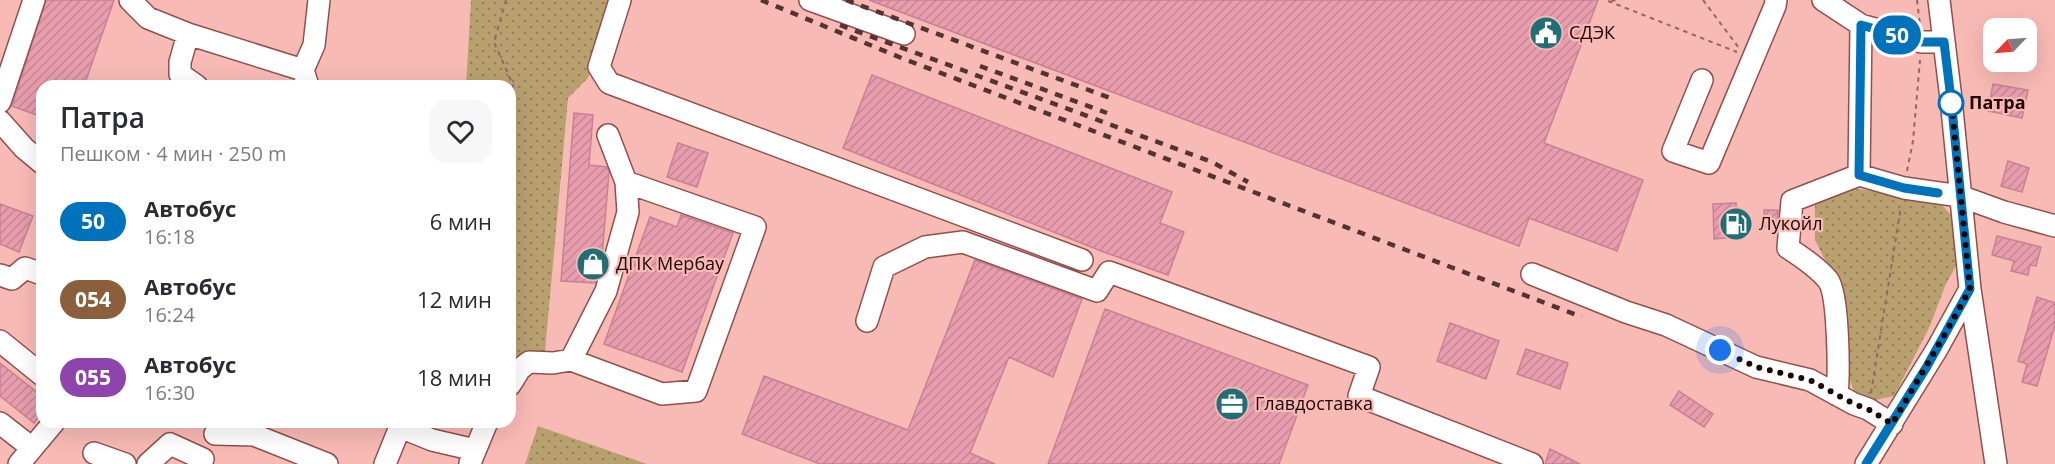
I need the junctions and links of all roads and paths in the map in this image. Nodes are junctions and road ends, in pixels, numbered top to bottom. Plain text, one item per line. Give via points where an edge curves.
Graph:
1 (34, 0) edge
2 (130, 0) edge
3 (319, 0) edge
4 (506, 0) edge
5 (620, 0) edge
6 (810, 0) edge
7 (1618, 0) edge
8 (1703, 0) edge
9 (1776, 0) edge
10 (1823, 0) edge
11 (1917, 0) edge
12 (1939, 0) edge
13 (1861, 25) junction
14 (188, 34) junction
15 (904, 34) dead end
16 (1921, 42) junction
17 (1944, 42) junction
18 (306, 78) edge
19 (188, 80) edge
20 (511, 80) edge
21 (1702, 80) dead end
22 (0, 102) edge
23 (0, 121) edge
24 (608, 135) dead end
25 (36, 158) edge
26 (1859, 175) junction
27 (626, 182) junction
28 (1904, 188) junction
29 (1960, 196) junction
30 (2055, 226) edge
31 (1082, 260) dead end
32 (36, 272) edge
33 (1532, 274) dead end
34 (0, 275) edge
35 (1970, 289) junction
36 (867, 321) dead end
37 (0, 341) edge
38 (571, 360) junction
39 (36, 370) edge
40 (516, 376) edge
41 (1837, 395) junction
42 (1868, 409) junction
43 (0, 423) edge
44 (1892, 424) junction
45 (49, 428) edge
46 (213, 428) edge
47 (400, 428) edge
48 (402, 428) edge
49 (485, 428) edge
50 (94, 453) dead end
51 (25, 456) edge
52 (472, 457) edge
53 (202, 462) edge
54 (125, 464) edge
55 (148, 464) edge
56 (327, 464) edge
57 (385, 464) edge
58 (1532, 464) edge
59 (1866, 464) edge
60 (1996, 464) edge

1 - 22 street
2 - 14 street via 147,18
3 - 18 street
4 - 20 path via 494,42
5 - 31 street via 598,67 609,83
6 - 15 street
7 - 8 path via 1608,1 1743,54
9 - 21 street via 1709,163 1673,151
10 - 13 street
11 - 16 path
12 - 17 street
13 - 16 street
13 - 26 street
14 - 18 street
14 - 19 street via 180,74
16 - 17 street
16 - 28 path via 1913,141
17 - 29 street
23 - 25 street
24 - 27 street
26 - 28 street
26 - 41 street via 1792,201 1788,248 1829,282 1835,307
27 - 38 street via 628,212 606,291
27 - 38 street via 755,227 696,391 662,394
28 - 29 street
28 - 42 path
29 - 30 street
29 - 35 street
32 - 34 street via 25,268 12,279
33 - 41 street via 1666,325 1756,367 1810,380
35 - 44 street
35 - 60 street
36 - 58 street via 884,267 925,247 963,242 1097,291 1109,272 1369,367 1359,396
37 - 39 street
38 - 40 street via 529,362
41 - 42 street
42 - 44 street
43 - 51 street
44 - 59 street
45 - 51 street
46 - 53 street
46 - 56 street via 254,435
47 - 57 street
48 - 52 street
49 - 52 street
50 - 54 street
53 - 55 street via 170,444

